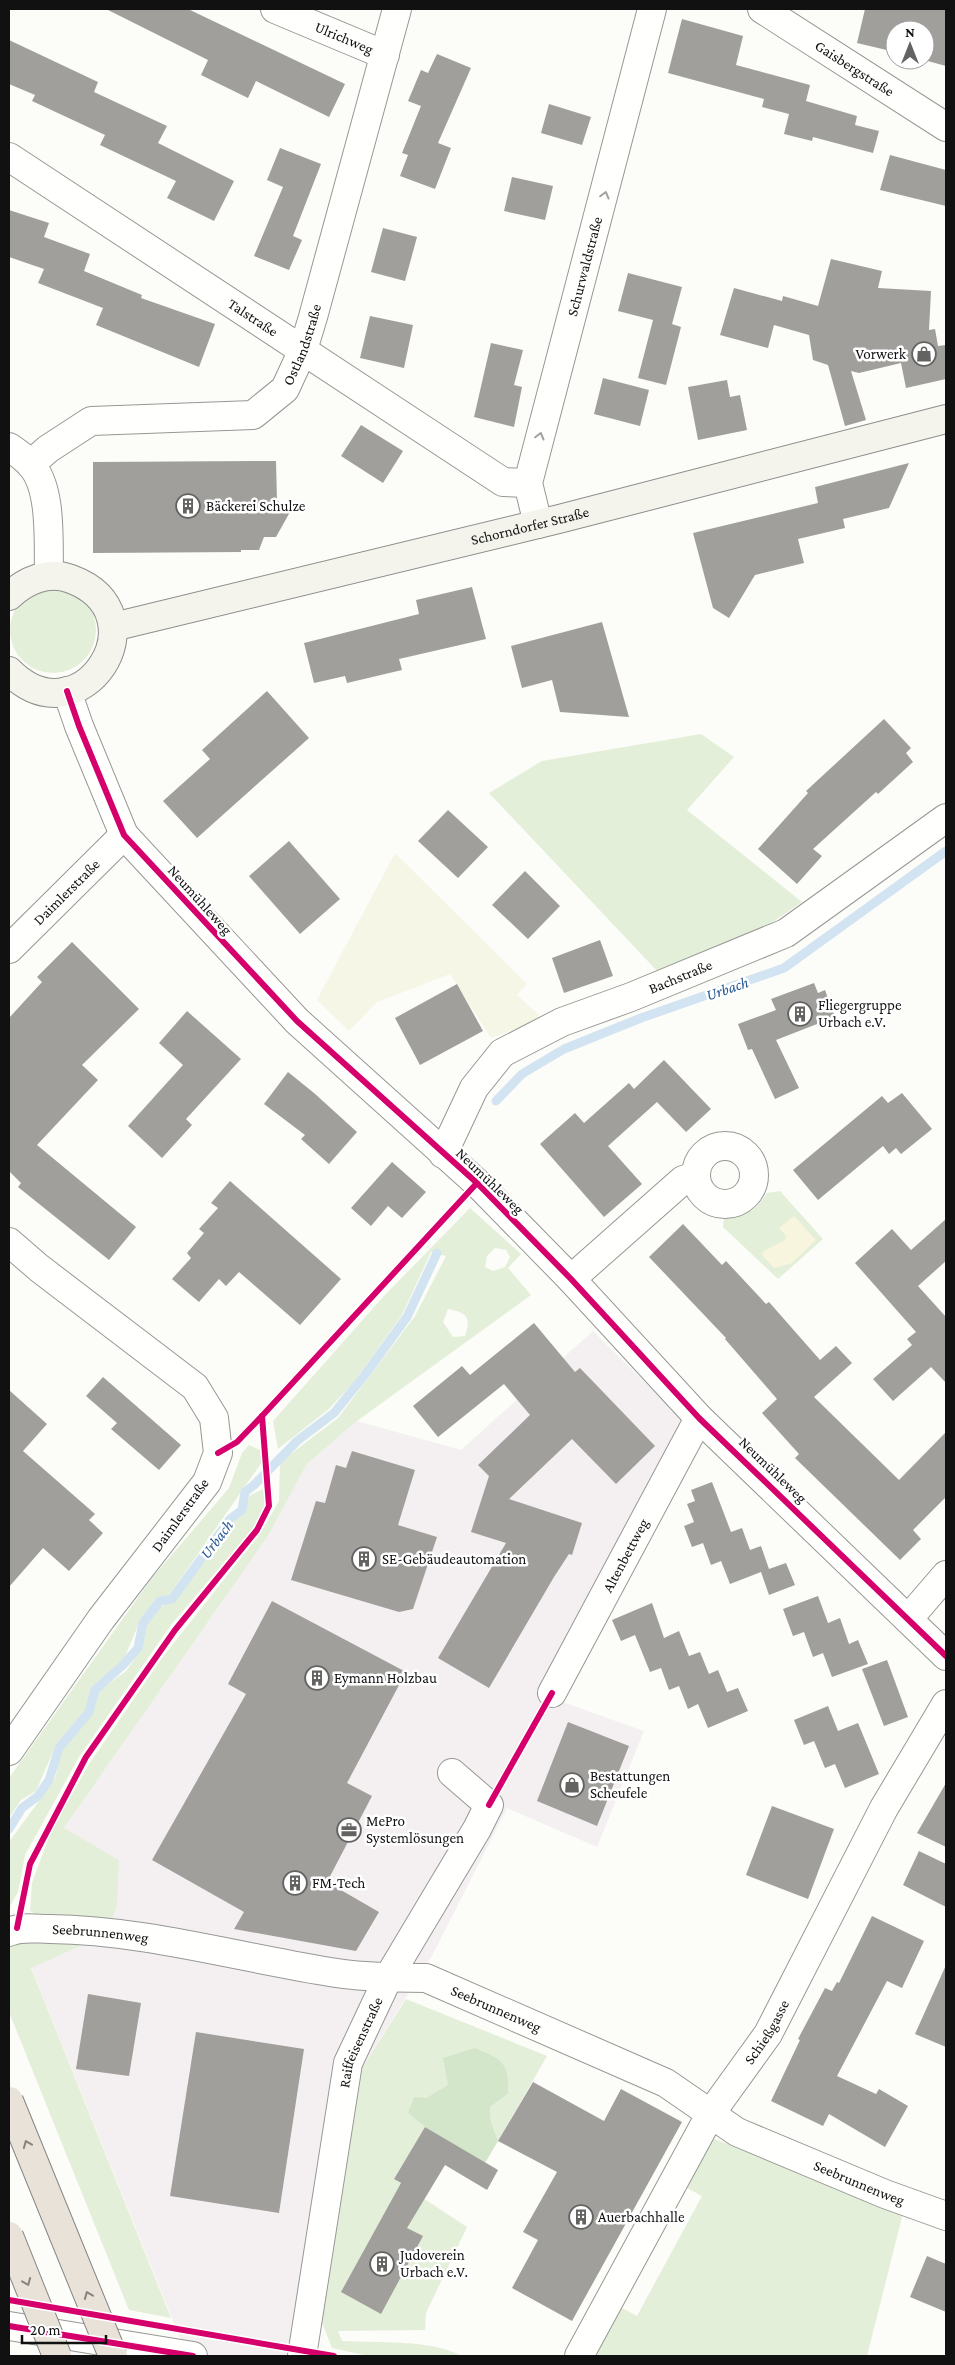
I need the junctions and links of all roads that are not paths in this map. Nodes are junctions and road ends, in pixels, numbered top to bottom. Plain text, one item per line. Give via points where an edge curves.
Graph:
1 (274, 9) edge
2 (397, 9) edge
3 (652, 9) edge
4 (762, 9) edge
5 (385, 54) junction
6 (946, 127) edge
7 (9, 157) edge
8 (303, 350) junction
9 (946, 419) edge
10 (9, 447) edge
11 (31, 464) junction
12 (528, 483) junction
13 (538, 524) junction
14 (49, 576) junction
15 (9, 596) edge
16 (113, 627) junction
17 (9, 671) edge
18 (68, 691) junction
19 (946, 818) edge
20 (124, 835) junction
21 (9, 949) edge
22 (443, 1154) junction
23 (696, 1176) dead end
24 (9, 1242) edge
25 (571, 1279) junction
26 (700, 1418) junction
27 (946, 1575) edge
28 (909, 1618) junction
29 (946, 1656) edge
30 (552, 1693) dead end
31 (946, 1704) edge
32 (9, 1751) edge
33 (452, 1773) dead end
34 (9, 1932) edge
35 (388, 1978) junction
36 (9, 2101) edge
37 (711, 2113) junction
38 (946, 2216) edge
39 (9, 2236) edge
40 (9, 2326) edge
41 (57, 2356) edge
42 (113, 2356) edge
43 (194, 2356) edge
44 (302, 2356) edge
45 (579, 2356) edge

1 - 5 street, Ulrichweg
2 - 5 street, Ostlandstraße
12 -> 3 street, Schurwaldstraße
4 - 6 street, Gaisbergstraße
5 - 8 street, Ostlandstraße
7 - 8 street, Talstraße
8 - 11 street, Ostlandstraße via 285,389 253,415 90,421
8 - 12 street, Talstraße via 503,482
9 - 13 street, Schorndorfer Straße
10 - 11 street
11 - 14 street via 41,480 47,507
12 - 13 street, Schurwaldstraße
13 - 16 street, Schorndorfer Straße
14 - 15 street via 38,577
14 - 16 street via 64,576 87,584 104,603
16 - 18 street via 107,660 97,674
17 - 18 street via 18,681 33,689
18 - 20 street, Neumühleweg
19 - 22 street, Bachstraße via 786,933 562,1022 502,1053 474,1088
20 - 21 street, Daimlerstraße
20 - 22 street, Neumühleweg via 297,1021
22 - 25 street, Neumühleweg via 477,1183
23 - 25 street via 683,1180
24 - 32 street, Daimlerstraße via 195,1387 214,1418 218,1453 207,1482 101,1619
25 - 26 street, Neumühleweg
26 - 28 street, Neumühleweg
26 - 30 street, Altenbettweg
27 - 28 street
28 - 29 street, Neumühleweg
31 - 37 street, Schießgasse via 884,1808 768,2034
33 - 35 street, Raiffeisenstraße via 489,1805
34 - 35 street, Seebrunnenweg via 18,1928 74,1929 142,1938 326,1972
35 - 37 street, Seebrunnenweg via 426,1978 666,2083
35 - 44 street, Raiffeisenstraße via 348,2062
42 -> 36 highway, bridge
37 - 38 street, Seebrunnenweg via 737,2132
37 - 45 street, Schießgasse
39 -> 41 highway, bridge
40 - 43 street

